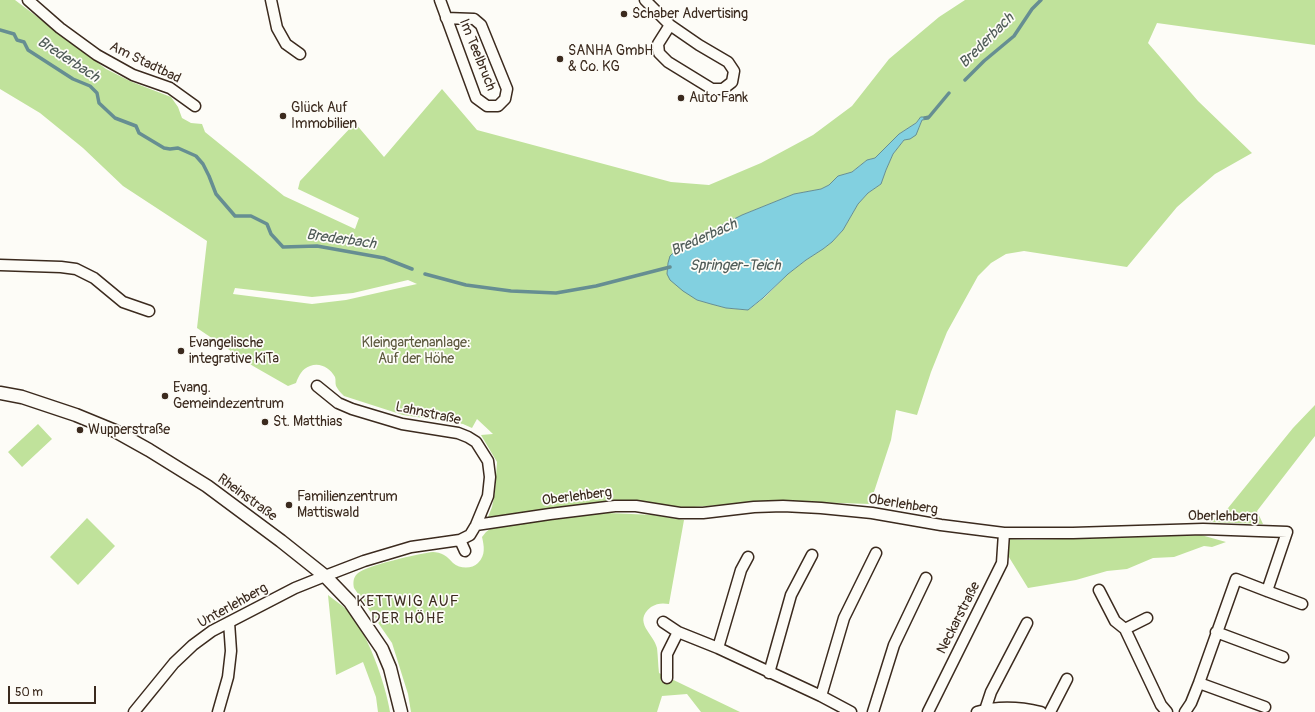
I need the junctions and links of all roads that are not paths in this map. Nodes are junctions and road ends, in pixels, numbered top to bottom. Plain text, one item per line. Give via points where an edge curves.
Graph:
1 (28, 0) edge
2 (270, 0) edge
3 (440, 0) edge
4 (646, 0) edge
5 (446, 18) junction
6 (670, 26) junction
7 (300, 54) dead end
8 (195, 106) dead end
9 (0, 265) edge
10 (149, 311) dead end
11 (317, 386) dead end
12 (0, 393) edge
13 (476, 525) junction
14 (1004, 533) junction
15 (460, 540) junction
16 (465, 551) dead end
17 (876, 553) dead end
18 (812, 555) dead end
19 (748, 557) dead end
20 (324, 576) junction
21 (926, 578) dead end
22 (1099, 590) dead end
23 (1267, 591) junction
24 (1302, 604) dead end
25 (1147, 618) dead end
26 (229, 622) junction
27 (663, 622) dead end
28 (1026, 623) dead end
29 (1125, 629) junction
30 (678, 632) junction
31 (1216, 632) junction
32 (718, 648) junction
33 (1283, 657) dead end
34 (769, 673) junction
35 (667, 678) dead end
36 (1067, 679) dead end
37 (1199, 683) junction
38 (820, 696) junction
39 (1265, 707) dead end
40 (981, 711) edge
41 (134, 712) edge
42 (218, 712) edge
43 (400, 712) edge
44 (851, 712) edge
45 (872, 712) edge
46 (928, 712) edge
47 (1041, 712) edge
48 (1050, 712) edge
49 (1167, 712) edge
50 (1185, 712) edge

1 - 8 street, Am Stadtbad via 97,55 133,75 170,88
2 - 7 street via 277,28 286,44
3 - 5 street, Im Teelbruch
4 - 6 street
5 - 5 street, Im Teelbruch via 476,98 487,106 498,106 505,99 507,89 481,26 474,19
6 - 6 street via 658,44 659,53 668,62 712,89 723,89 732,82 734,70 728,62
9 - 10 street via 76,269 94,278 123,302
11 - 13 street, Lahnstraße via 338,403 352,409 402,424 458,433 476,442 488,461 490,476 488,496
12 - 20 street, Rheinstraße via 22,397 76,415 115,431 149,450 207,486
13 - 14 street, Oberlehberg via 615,506 636,506 680,513 783,506 872,513
13 - 15 street via 470,535
14 - 23 street, Oberlehberg via 1203,529 1287,532
14 - 46 street, Neckarstraße via 1002,563
15 - 16 street
15 - 20 street via 411,548 364,561
17 - 38 street via 844,618
18 - 34 street via 791,595
19 - 32 street via 741,570
20 - 26 street, Unterlehberg
20 - 43 street, Rheinstraße via 350,602 382,649 390,668
21 - 45 street via 894,645
22 - 29 street via 1115,621
23 - 24 street
23 - 31 street via 1236,579
25 - 29 street
26 - 41 street, Unterlehberg via 193,645 174,663
26 - 42 street via 231,651 228,677
27 - 30 street
28 - 40 street
29 - 49 street via 1161,705
30 - 32 street
30 - 35 street via 667,654
31 - 33 street
31 - 37 street
32 - 34 street
34 - 38 street
36 - 48 street
37 - 39 street
37 - 50 street
38 - 44 street
40 - 47 street via 1005,708

